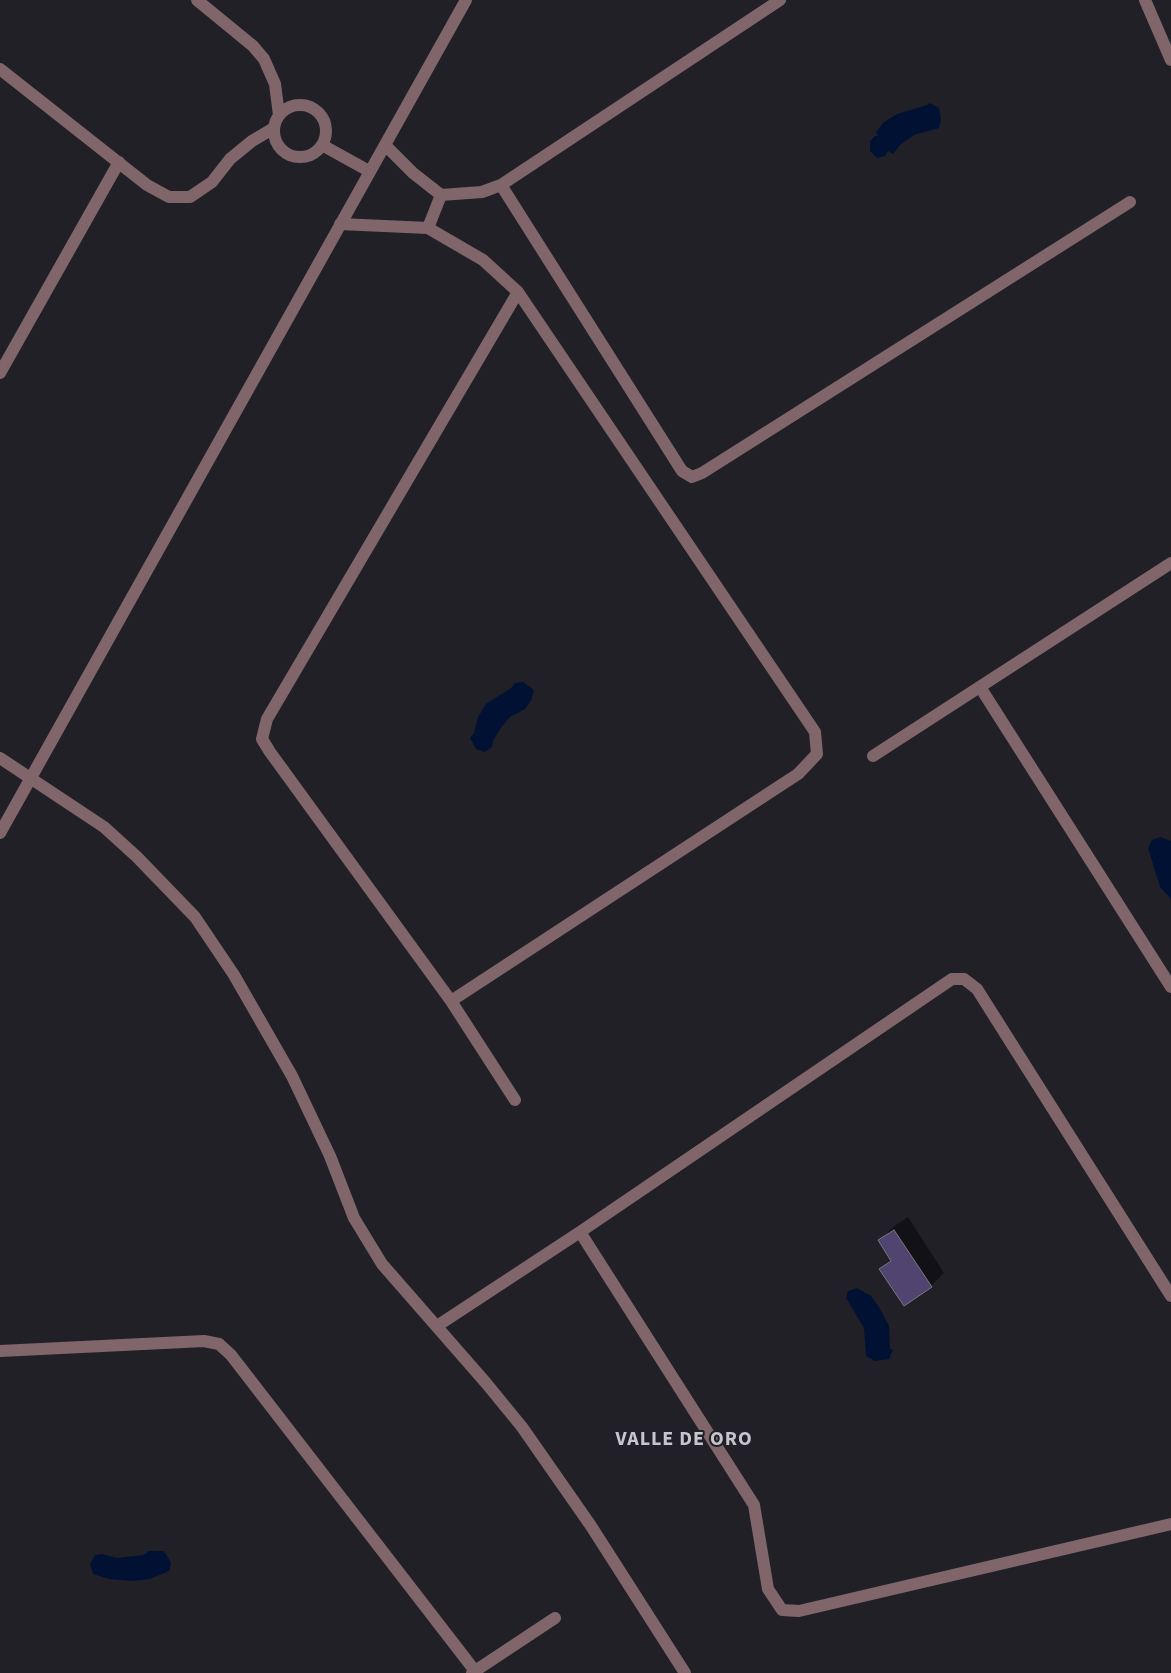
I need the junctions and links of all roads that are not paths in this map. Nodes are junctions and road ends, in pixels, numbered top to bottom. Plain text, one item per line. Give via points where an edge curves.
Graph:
1 (466, 0) edge
2 (780, 0) edge
3 (1145, 0) edge
4 (203, 2) edge
5 (1171, 60) edge
6 (0, 69) edge
7 (279, 115) junction
8 (274, 128) junction
9 (322, 145) junction
10 (386, 145) junction
11 (119, 162) junction
12 (369, 171) junction
13 (501, 185) junction
14 (441, 195) junction
15 (1130, 202) dead end
16 (340, 224) junction
17 (428, 228) junction
18 (518, 292) junction
19 (0, 373) edge
20 (1171, 562) edge
21 (980, 687) junction
22 (873, 756) dead end
23 (0, 758) edge
24 (31, 778) junction
25 (0, 833) edge
26 (1171, 987) edge
27 (451, 1001) junction
28 (515, 1100) dead end
29 (580, 1232) junction
30 (1171, 1296) edge
31 (437, 1326) junction
32 (0, 1351) edge
33 (1171, 1524) edge
34 (555, 1618) dead end
35 (473, 1672) edge
36 (685, 1673) edge

1 - 10 street
2 - 13 street
3 - 5 street
4 - 7 street via 264,59 275,84
6 - 11 street
7 - 8 street
7 - 9 street via 294,106 311,107 323,119 326,128
8 - 9 street via 279,148 287,154 306,156
8 - 11 street via 244,147 212,182 190,198 169,197 147,185
9 - 12 street
10 - 12 street
10 - 14 street via 413,173
11 - 19 street
12 - 16 street
13 - 14 street via 482,192
13 - 15 street via 682,471 692,478
14 - 17 street
16 - 17 street
16 - 24 street
17 - 18 street via 483,260
18 - 27 street via 267,719 262,739
18 - 27 street via 814,732 817,754 798,774
20 - 21 street
21 - 22 street
21 - 26 street
23 - 24 street
24 - 25 street
24 - 31 street via 104,827 137,856 195,918 234,975 292,1076 330,1156 354,1218 382,1264
27 - 28 street
29 - 30 street via 952,979 964,978 977,989
29 - 31 street
29 - 33 street via 754,1506 768,1589 782,1610 799,1611
31 - 36 street via 522,1427 591,1526
32 - 35 street via 204,1341 219,1344 231,1355
34 - 35 street

